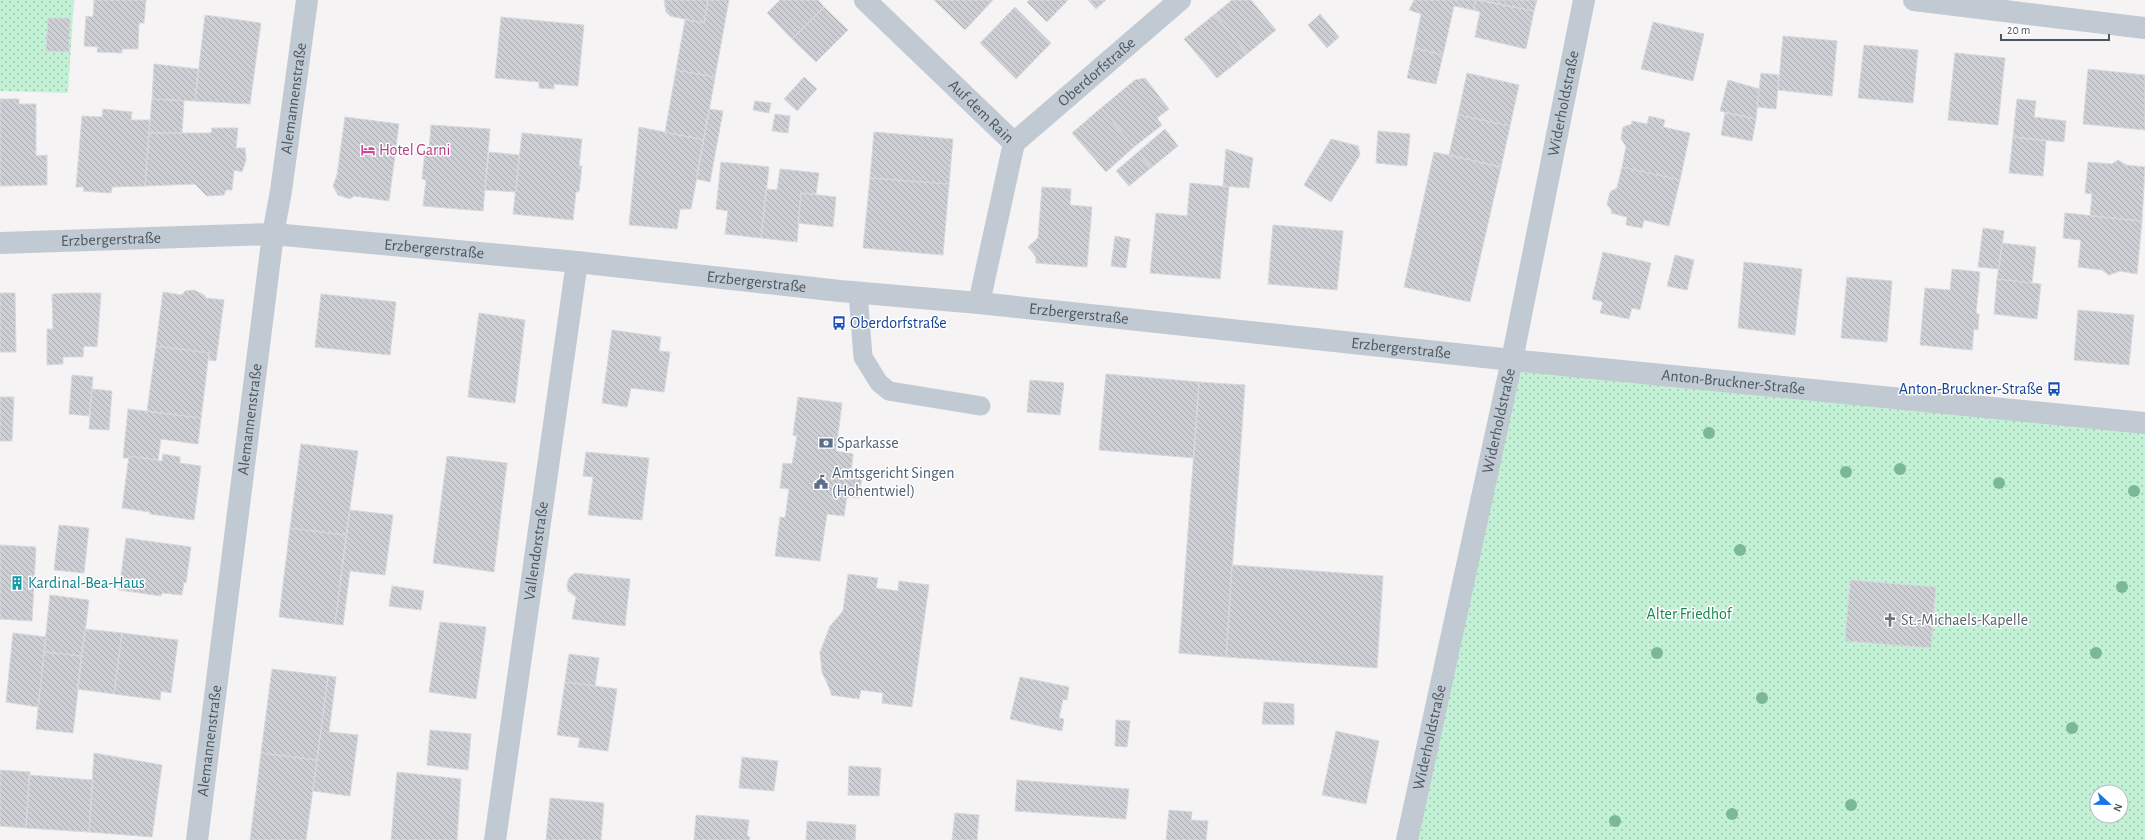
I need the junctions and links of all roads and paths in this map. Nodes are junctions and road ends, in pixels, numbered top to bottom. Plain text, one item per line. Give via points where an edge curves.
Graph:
1 (306, 0) edge
2 (865, 0) edge
3 (1180, 0) edge
4 (1584, 0) edge
5 (1914, 0) edge
6 (2145, 28) edge
7 (1014, 143) junction
8 (273, 234) junction
9 (0, 243) edge
10 (577, 262) junction
11 (858, 292) junction
12 (979, 303) junction
13 (1512, 360) junction
14 (981, 406) dead end
15 (2145, 423) edge
16 (197, 840) edge
17 (495, 840) edge
18 (1407, 840) edge

1 - 8 street, Alemannenstraße
2 - 7 street, Auf dem Rain
3 - 7 street, Oberdorfstraße
4 - 13 street, Widerholdstraße
5 - 6 street
7 - 12 street, Auf dem Rain
8 - 9 street, Erzbergerstraße
8 - 10 street, Erzbergerstraße
8 - 16 street, Alemannenstraße
10 - 11 street, Erzbergerstraße
10 - 17 street, Vallendorstraße
11 - 12 street, Erzbergerstraße
11 - 14 lane via 863,357 879,383 889,391
12 - 13 street, Erzbergerstraße
13 - 15 street, Anton-Bruckner-Straße
13 - 18 street, Widerholdstraße

